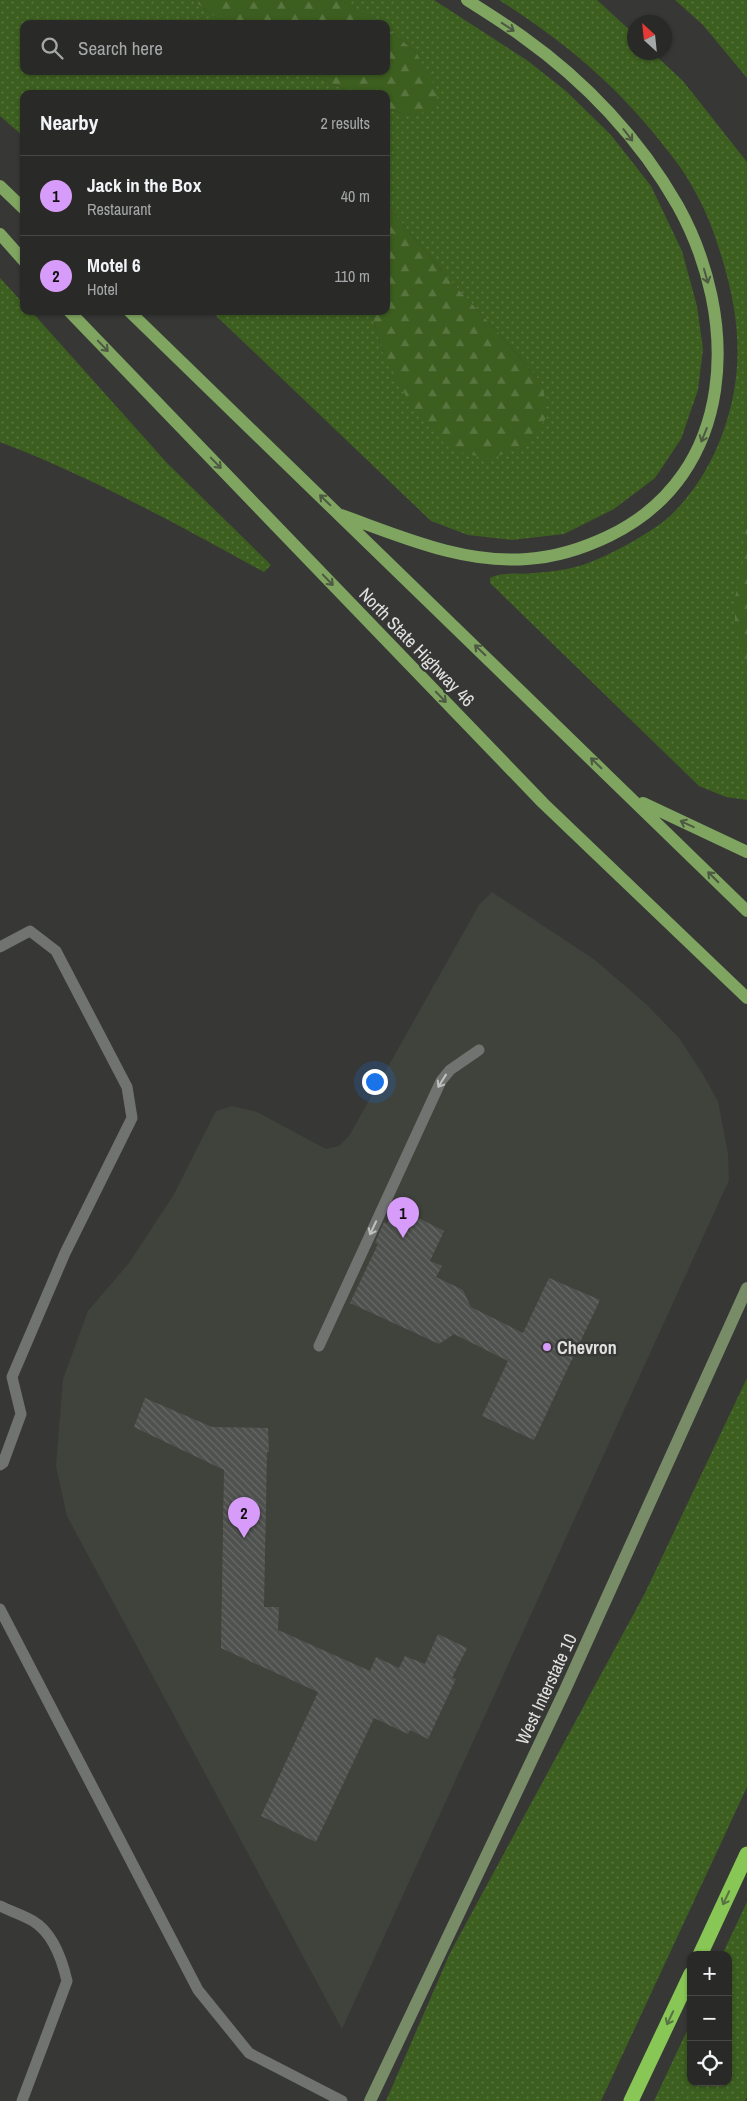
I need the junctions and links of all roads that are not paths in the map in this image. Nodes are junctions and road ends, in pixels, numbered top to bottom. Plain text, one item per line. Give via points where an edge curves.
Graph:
1 (467, 0) edge
2 (0, 186) edge
3 (20, 205) edge
4 (0, 234) edge
5 (20, 256) edge
6 (73, 315) edge
7 (133, 315) edge
8 (341, 515) junction
9 (633, 799) junction
10 (747, 852) edge
11 (747, 911) edge
12 (0, 947) edge
13 (747, 998) edge
14 (479, 1050) dead end
15 (747, 1288) edge
16 (319, 1346) dead end
17 (0, 1465) edge
18 (0, 1609) edge
19 (747, 1854) edge
20 (0, 1906) edge
21 (702, 1951) edge
22 (687, 1982) edge
23 (22, 2101) edge
24 (342, 2101) edge
25 (370, 2101) edge
26 (631, 2101) edge

1 -> 8 main road via 523,37 575,79 612,115 678,206 698,248 711,292 716,328 715,398 695,457 678,483 648,513 582,549 524,560 488,558 444,550
2 - 3 main road
4 - 5 main road
6 -> 13 main road, North State Highway 46 via 543,803
8 -> 7 main road
9 -> 8 main road
10 -> 9 main road
11 -> 9 main road
12 - 17 lane via 30,931 56,952 127,1087 132,1118 65,1253 12,1377 21,1414
14 -> 16 lane via 450,1070 441,1081
15 - 25 street, West Interstate 10 via 565,1690
18 - 24 lane via 198,1990 249,2053
19 -> 21 highway
20 - 23 lane via 34,1921 52,1941 63,1960 67,1981
22 -> 26 highway

